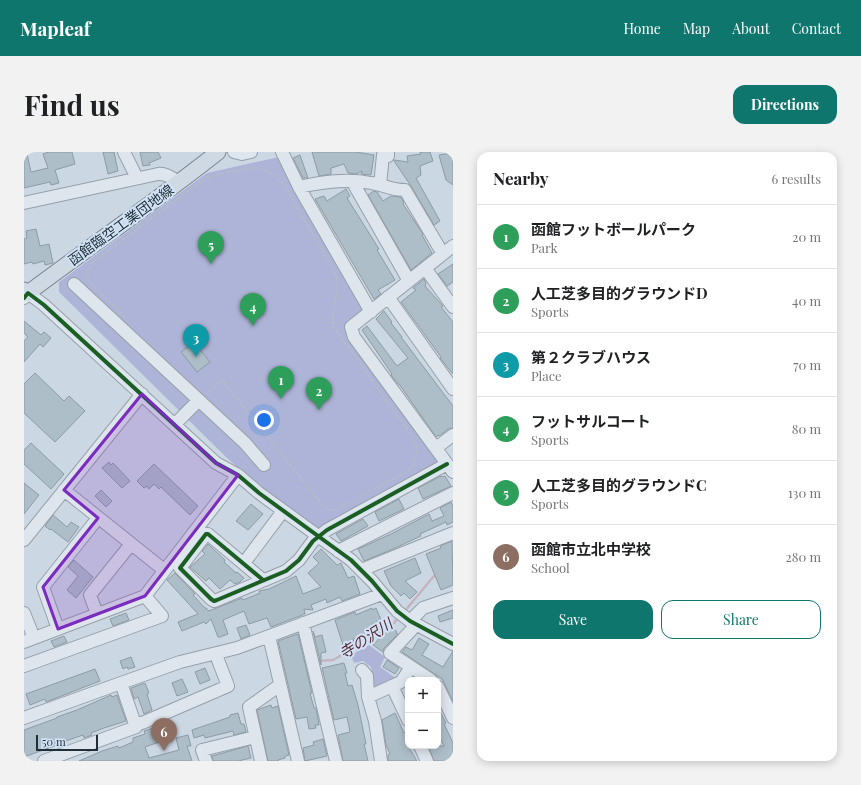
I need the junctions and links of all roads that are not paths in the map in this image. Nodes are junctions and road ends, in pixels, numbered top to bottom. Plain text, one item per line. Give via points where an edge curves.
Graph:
1 (124, 152) edge
2 (234, 152) edge
3 (251, 152) edge
4 (282, 152) edge
5 (388, 152) edge
6 (215, 153) edge
7 (137, 178) junction
8 (352, 181) junction
9 (179, 182) junction
10 (380, 185) junction
11 (299, 187) junction
12 (24, 202) edge
13 (453, 246) edge
14 (443, 254) junction
15 (425, 268) junction
16 (409, 281) junction
17 (74, 284) dead end
18 (25, 294) edge
19 (388, 297) junction
20 (453, 307) edge
21 (371, 312) junction
22 (453, 389) edge
23 (142, 394) junction
24 (198, 401) junction
25 (175, 424) junction
26 (453, 435) edge
27 (436, 448) junction
28 (264, 466) dead end
29 (450, 468) edge
30 (238, 475) junction
31 (64, 490) junction
32 (453, 494) edge
33 (283, 510) junction
34 (98, 518) junction
35 (453, 533) edge
36 (319, 537) junction
37 (24, 540) edge
38 (131, 544) junction
39 (338, 551) junction
40 (244, 563) junction
41 (164, 570) junction
42 (361, 570) junction
43 (263, 580) junction
44 (382, 594) junction
45 (145, 596) junction
46 (453, 598) edge
47 (24, 613) edge
48 (97, 614) junction
49 (407, 619) junction
50 (303, 624) junction
51 (58, 629) junction
52 (268, 636) junction
53 (29, 640) edge
54 (453, 644) edge
55 (218, 653) junction
56 (24, 666) edge
57 (411, 667) junction
58 (362, 670) dead end
59 (427, 677) edge
60 (121, 683) junction
61 (280, 685) junction
62 (392, 686) junction
63 (441, 692) edge
64 (368, 697) junction
65 (405, 714) edge
66 (24, 718) edge
67 (453, 718) edge
68 (135, 724) junction
69 (255, 737) junction
70 (421, 749) edge
71 (44, 761) edge
72 (206, 761) edge
73 (261, 761) edge
74 (298, 761) edge
75 (336, 761) edge
76 (381, 761) edge
77 (427, 761) edge

1 - 7 street
2 - 3 street
4 - 11 street
5 - 10 street via 388,156 383,155
6 - 9 main road, 函館臨空工業団地線
7 - 9 street via 162,173
7 - 12 street
8 - 10 street
8 - 11 street via 328,181
8 - 16 street
9 - 18 main road, 函館臨空工業団地線
10 - 14 street via 394,190 405,190
11 - 21 street
13 - 14 street
14 - 15 street
15 - 16 street
15 - 20 street
16 - 19 street
17 - 24 street
18 - 23 street via 44,305
19 - 21 street
19 - 22 street
21 - 27 street via 351,327 354,337
23 - 25 street
23 - 31 street
24 - 25 street
24 - 28 street via 245,443
25 - 30 street via 216,463
26 - 27 street
27 - 29 street
29 - 36 street via 327,530
30 - 33 street
30 - 41 street
31 - 34 street
31 - 37 street
32 - 39 street
33 - 36 street
33 - 40 street
34 - 38 street
34 - 51 street via 43,587
35 - 42 street
36 - 39 street
36 - 43 street via 286,571
38 - 41 street
38 - 48 street via 90,596
39 - 42 street
40 - 43 street
40 - 43 street via 206,534 180,568 214,601
41 - 45 street
42 - 44 street
44 - 49 street
44 - 50 street
45 - 48 street
45 - 56 street via 162,616
46 - 49 street via 422,608
47 - 53 street
48 - 51 street
49 - 54 street
49 - 57 street via 390,653
50 - 52 street
50 - 75 street
51 - 53 street
52 - 55 street
52 - 61 street
55 - 60 street via 180,662
55 - 68 street via 218,660 228,686
57 - 59 street
57 - 62 street via 401,682
58 - 64 street via 367,676
60 - 66 street
60 - 68 street
61 - 69 street via 249,707
61 - 74 street
62 - 64 street
62 - 65 street
63 - 67 street
64 - 76 street via 375,721
68 - 71 street via 136,727
69 - 72 street via 202,750
69 - 73 street
70 - 77 street

